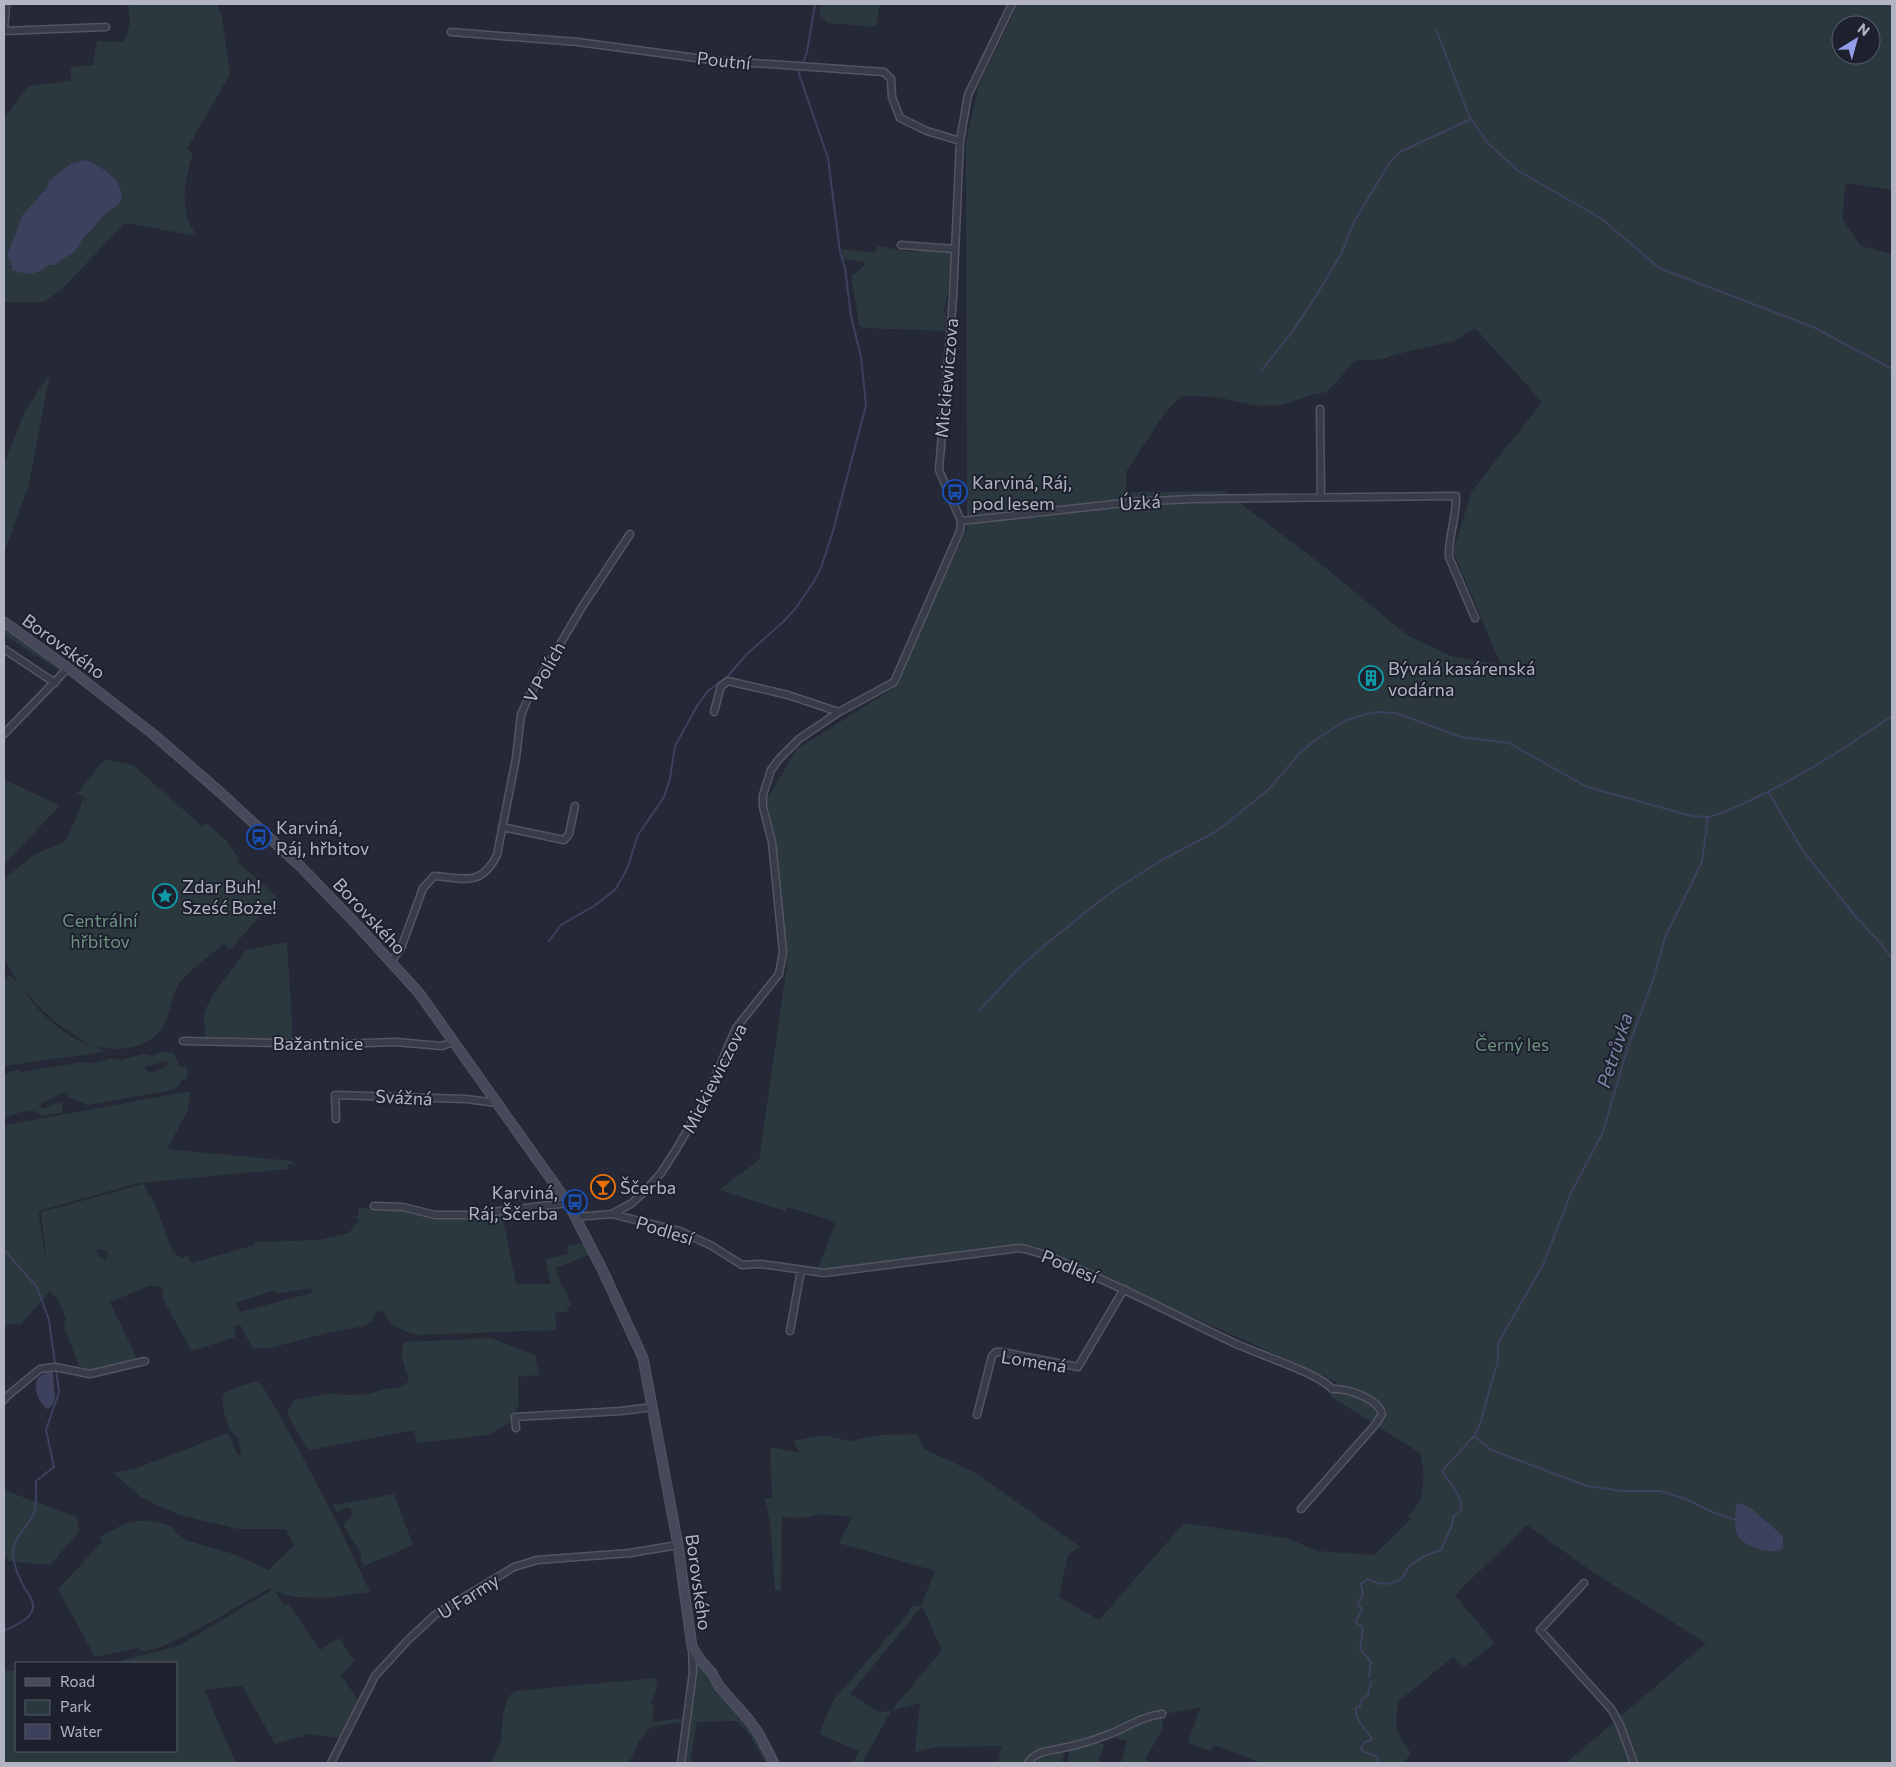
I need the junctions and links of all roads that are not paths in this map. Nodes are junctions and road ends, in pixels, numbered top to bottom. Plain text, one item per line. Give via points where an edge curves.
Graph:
1 (6, 4) edge
2 (1012, 4) edge
3 (106, 28) dead end
4 (4, 30) edge
5 (451, 32) dead end
6 (960, 141) junction
7 (901, 246) dead end
8 (955, 249) junction
9 (1320, 409) dead end
10 (1321, 498) junction
11 (961, 521) junction
12 (630, 534) dead end
13 (1475, 618) dead end
14 (4, 622) edge
15 (4, 649) edge
16 (68, 668) junction
17 (54, 683) junction
18 (714, 712) dead end
19 (839, 712) junction
20 (4, 734) edge
21 (575, 806) dead end
22 (502, 827) junction
23 (392, 962) junction
24 (183, 1041) dead end
25 (453, 1042) junction
26 (497, 1103) junction
27 (336, 1119) dead end
28 (568, 1203) junction
29 (374, 1206) dead end
30 (612, 1214) junction
31 (576, 1217) junction
32 (801, 1270) junction
33 (1124, 1289) junction
34 (790, 1331) dead end
35 (145, 1360) dead end
36 (4, 1400) edge
37 (653, 1407) junction
38 (977, 1416) dead end
39 (516, 1428) dead end
40 (1301, 1509) dead end
41 (678, 1545) junction
42 (1584, 1583) dead end
43 (697, 1664) junction
44 (1162, 1714) dead end
45 (331, 1763) edge
46 (681, 1763) edge
47 (774, 1763) edge
48 (1028, 1763) edge
49 (1634, 1763) edge

1 - 4 street
2 - 6 street, Mickiewiczova via 968,95
3 - 4 street
5 - 6 street, Poutní via 578,42 711,60 884,72 891,79 892,97 900,118
6 - 8 street, Mickiewiczova
7 - 8 street
8 - 11 street, Mickiewiczova via 939,470
9 - 10 street
10 - 11 street, Úzká via 1133,502
10 - 13 street, Úzká via 1456,496 1457,510 1449,556
11 - 19 street, Mickiewiczova via 960,531 894,682
12 - 22 street, V Polích via 528,698 521,715
14 - 16 main road, Borovského
15 - 17 street
16 - 17 street
16 - 23 main road, Borovského via 153,734 221,793 301,867
17 - 20 street
18 - 19 street via 721,686 728,681 788,695
19 - 30 street, Mickiewiczova via 798,739 780,758 763,795 772,842 783,952 779,974 736,1028 707,1096 661,1173 632,1203
21 - 22 street via 569,834 564,840
22 - 23 street, V Polích via 497,855 486,873 475,879 434,876 423,888
23 - 25 main road, Borovského
24 - 25 street, Bažantnice via 395,1042 442,1046
25 - 26 main road, Borovského
26 - 27 street, Svážná via 336,1094
26 - 28 main road, Borovského
28 - 29 street via 467,1215 435,1215 404,1207
28 - 31 main road, Borovského
30 - 31 street, Mickiewiczova
30 - 32 street, Podlesí via 680,1231 742,1265 760,1264
31 - 37 main road, Borovského via 643,1358
32 - 33 street, Podlesí via 824,1273 1019,1248 1036,1251
32 - 34 street
33 - 38 street, Lomená via 1078,1367 996,1352 992,1356
33 - 40 street, Podlesí via 1233,1343 1299,1370 1332,1389 1341,1388 1354,1393 1380,1408 1382,1414 1375,1425
35 - 36 street via 90,1374 55,1367 40,1369
37 - 39 street via 515,1417
37 - 41 main road, Borovského
41 - 43 main road, Borovského
41 - 45 street, U Farmy via 630,1553 537,1560 514,1567 436,1614 376,1676
42 - 49 street via 1540,1630 1612,1710
43 - 46 street
43 - 47 main road via 712,1673 718,1686 749,1720
44 - 48 street via 1136,1721 1107,1735 1035,1754

